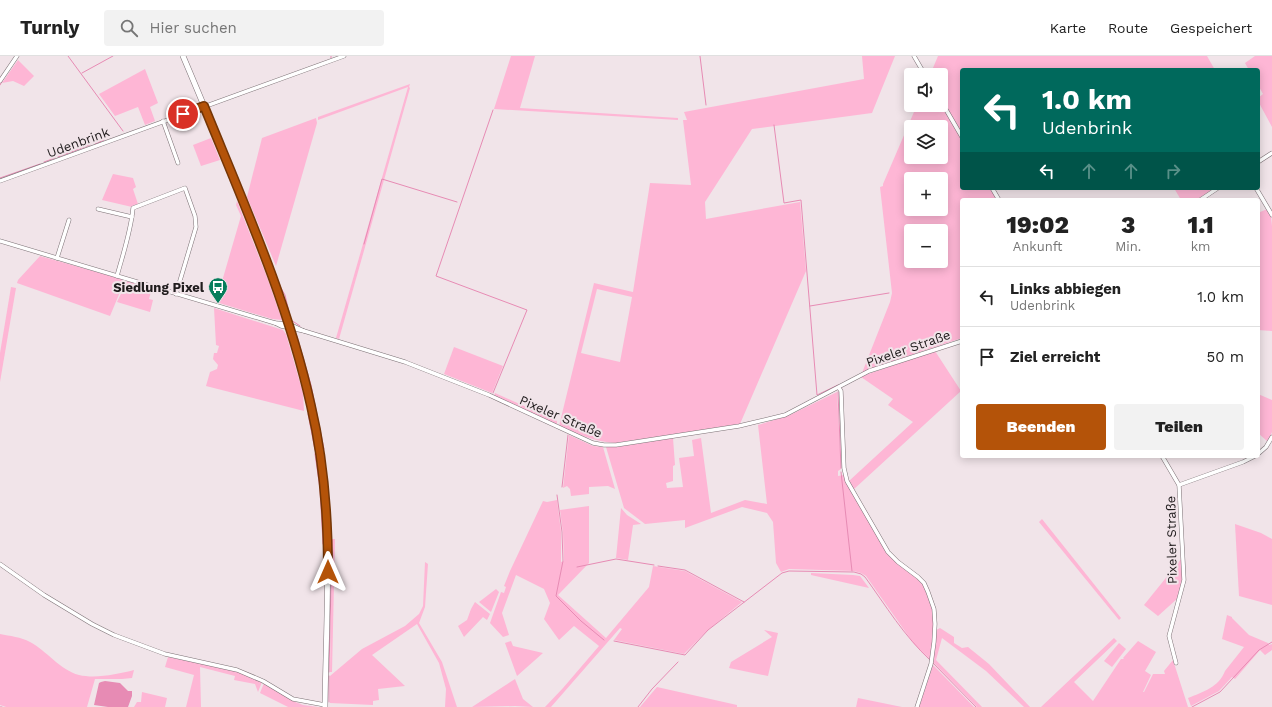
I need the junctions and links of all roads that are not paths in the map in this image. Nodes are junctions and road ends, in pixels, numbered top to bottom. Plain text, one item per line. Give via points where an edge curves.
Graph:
1 (17, 56) edge
2 (183, 56) edge
3 (344, 56) edge
4 (914, 56) edge
5 (921, 68) edge
6 (0, 81) edge
7 (204, 106) junction
8 (947, 112) edge
9 (162, 121) junction
10 (960, 134) edge
11 (1272, 152) edge
12 (1260, 161) edge
13 (178, 163) dead end
14 (0, 180) edge
15 (1215, 190) edge
16 (1257, 190) edge
17 (1203, 198) edge
18 (98, 209) dead end
19 (1272, 215) edge
20 (132, 217) junction
21 (69, 220) dead end
22 (0, 241) edge
23 (57, 258) junction
24 (117, 276) junction
25 (176, 294) junction
26 (289, 326) junction
27 (960, 342) edge
28 (839, 388) junction
29 (1272, 437) edge
30 (1260, 452) edge
31 (1163, 458) edge
32 (1250, 458) edge
33 (1180, 486) junction
34 (0, 564) edge
35 (1176, 663) dead end
36 (325, 706) edge
37 (917, 707) edge

1 - 6 street
2 - 7 main road
3 - 7 street, Udenbrink
4 - 5 street
7 - 9 street, Udenbrink
7 - 26 main road via 266,260
8 - 10 street
9 - 13 street
9 - 14 street, Udenbrink
11 - 12 street
15 - 17 street
16 - 19 street
18 - 20 street
20 - 24 street
20 - 25 street via 133,208 185,188 195,216 196,227
21 - 23 street
22 - 23 street
23 - 24 street
24 - 25 street
25 - 26 street
26 - 28 street, Pixeler Straße via 405,362 489,395 602,445 616,445 759,422 790,413
26 - 36 main road via 311,406 325,489 328,545
27 - 28 street, Pixeler Straße via 869,371
28 - 37 street via 847,481 888,552 924,583 934,609 933,658
29 - 30 street
31 - 33 street, Pixeler Straße
32 - 33 street, Pixeler Straße
33 - 35 street, Pixeler Straße via 1184,580 1169,636
34 - 36 street via 44,595 114,635 165,654 237,670 264,681 293,699

